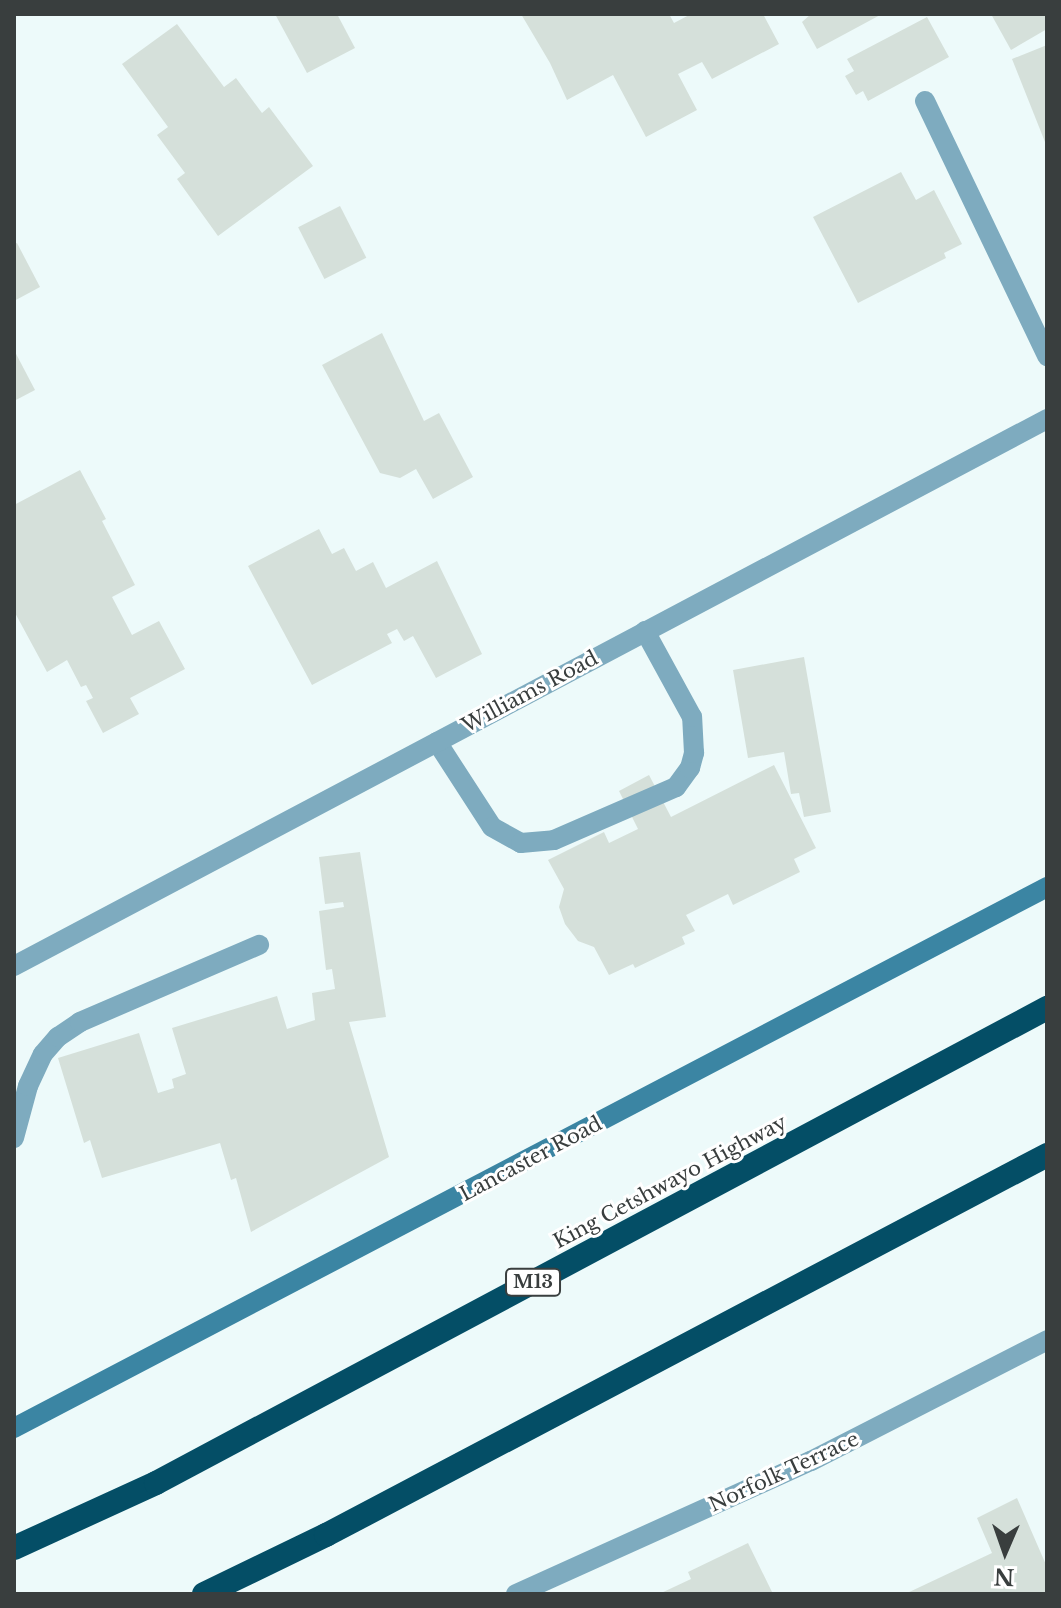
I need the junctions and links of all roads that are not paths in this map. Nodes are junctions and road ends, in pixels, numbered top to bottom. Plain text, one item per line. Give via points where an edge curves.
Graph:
1 (925, 101) dead end
2 (1047, 356) edge
3 (1047, 419) edge
4 (645, 631) junction
5 (437, 742) junction
6 (1047, 887) edge
7 (259, 945) dead end
8 (14, 966) edge
9 (1047, 1008) edge
10 (14, 1138) edge
11 (1047, 1155) edge
12 (1047, 1340) edge
13 (14, 1428) edge
14 (14, 1548) edge
15 (204, 1594) edge
16 (516, 1594) edge

1 - 2 street
3 - 4 street, Williams Road
4 - 5 street, Williams Road
4 - 5 street via 692,717 694,753 676,787 554,840 521,843 492,827
5 - 8 street, Williams Road
6 - 13 street, Lancaster Road
7 - 10 street via 80,1022 58,1037 28,1086
9 - 14 highway, King Cetshwayo Highway / M13 via 156,1483
11 - 15 highway via 326,1535
12 - 16 street, Norfolk Terrace via 811,1461

